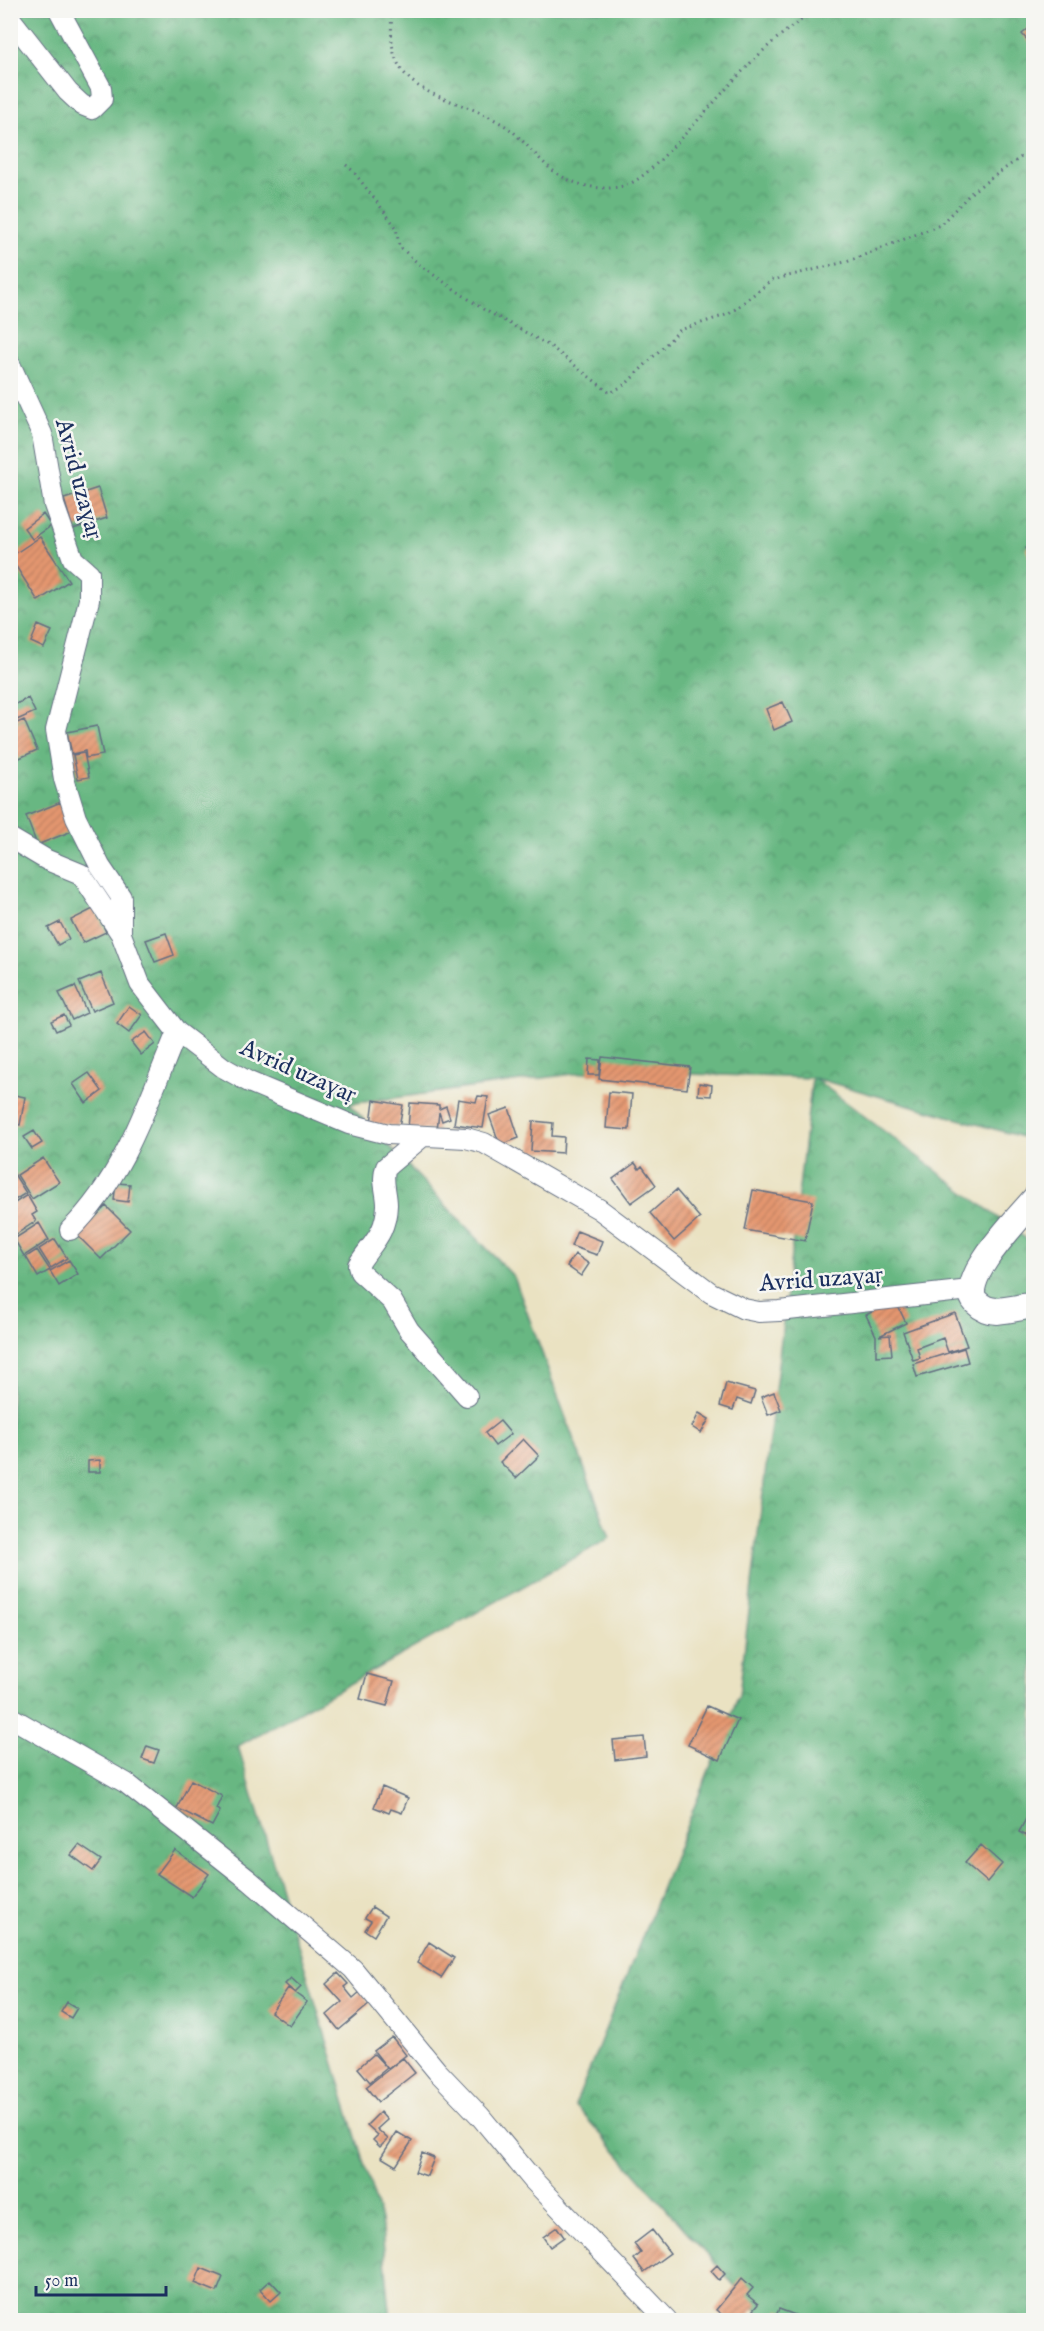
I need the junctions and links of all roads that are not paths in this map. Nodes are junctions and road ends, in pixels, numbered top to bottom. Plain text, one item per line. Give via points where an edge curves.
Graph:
1 (59, 10) edge
2 (10, 18) edge
3 (10, 364) edge
4 (10, 838) edge
5 (121, 934) junction
6 (177, 1032) junction
7 (423, 1136) junction
8 (1034, 1200) edge
9 (70, 1230) dead end
10 (970, 1290) junction
11 (1034, 1305) edge
12 (467, 1396) dead end
13 (10, 1717) edge
14 (667, 2320) edge

1 - 2 street via 101,88 102,99 92,109 68,92
3 - 5 street, Avrid uzaɣaṛ via 42,435 54,506 73,559 89,573 91,580 56,730 64,779 76,818 121,897
4 - 5 street via 81,874
5 - 6 street, Avrid uzaɣaṛ via 140,984
6 - 7 street, Avrid uzaɣaṛ via 224,1068 288,1099 349,1124 388,1134
6 - 9 street via 108,1186
7 - 10 street, Avrid uzaɣaṛ via 466,1138 502,1152 599,1209 711,1293 744,1309 778,1311
7 - 12 street via 386,1167 387,1204 382,1231 358,1265 360,1272 392,1301 409,1330
8 - 10 street via 987,1257
10 - 11 street via 983,1308 996,1311
13 - 14 street via 126,1783 327,1946 353,1970 533,2180

